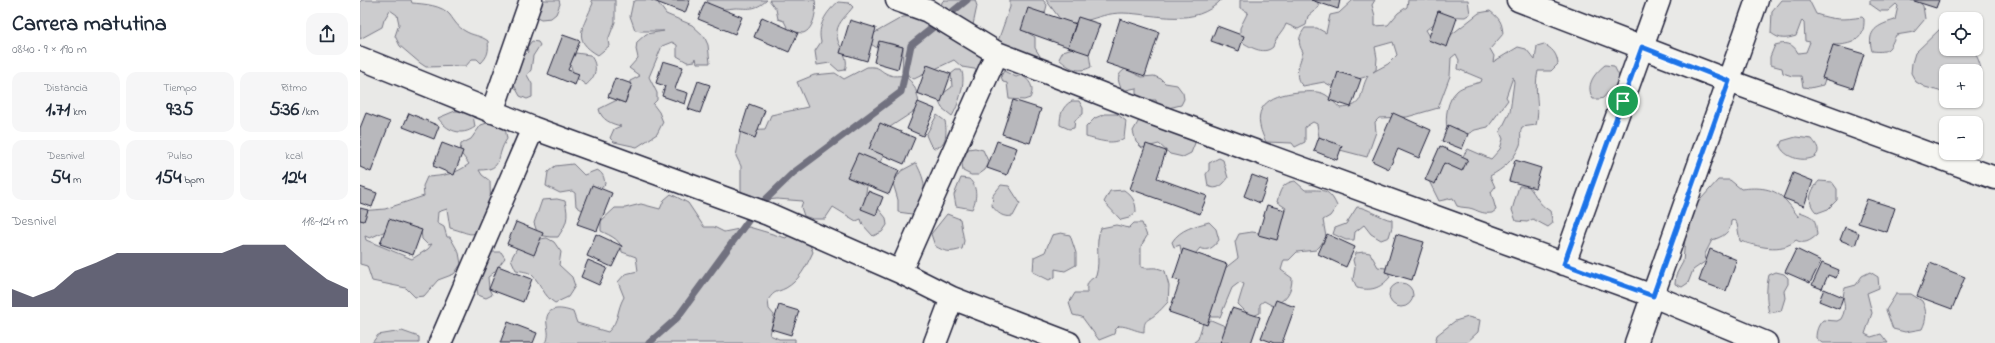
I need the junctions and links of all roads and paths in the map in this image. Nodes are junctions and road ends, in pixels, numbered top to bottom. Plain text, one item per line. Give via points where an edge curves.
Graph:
1 (531, 0) edge
2 (897, 0) edge
3 (1518, 0) edge
4 (1660, 0) edge
5 (1757, 0) edge
6 (1642, 47) junction
7 (997, 53) junction
8 (360, 58) edge
9 (1729, 81) junction
10 (492, 112) junction
11 (533, 128) junction
12 (1995, 178) edge
13 (1564, 264) junction
14 (900, 272) junction
15 (1653, 296) junction
16 (952, 298) junction
17 (440, 343) edge
18 (935, 343) edge
19 (1069, 343) edge
20 (1636, 343) edge
21 (1766, 343) edge

1 - 10 street
2 - 7 street via 928,11
3 - 6 street
4 - 6 street
5 - 9 street
6 - 9 street
6 - 13 street
7 - 13 street via 1153,114
7 - 14 street
8 - 10 street
9 - 12 street
9 - 15 street
10 - 11 street
11 - 14 street via 768,214
11 - 17 street
13 - 15 street
14 - 16 street
15 - 20 street
15 - 21 street
16 - 18 street
16 - 19 street

